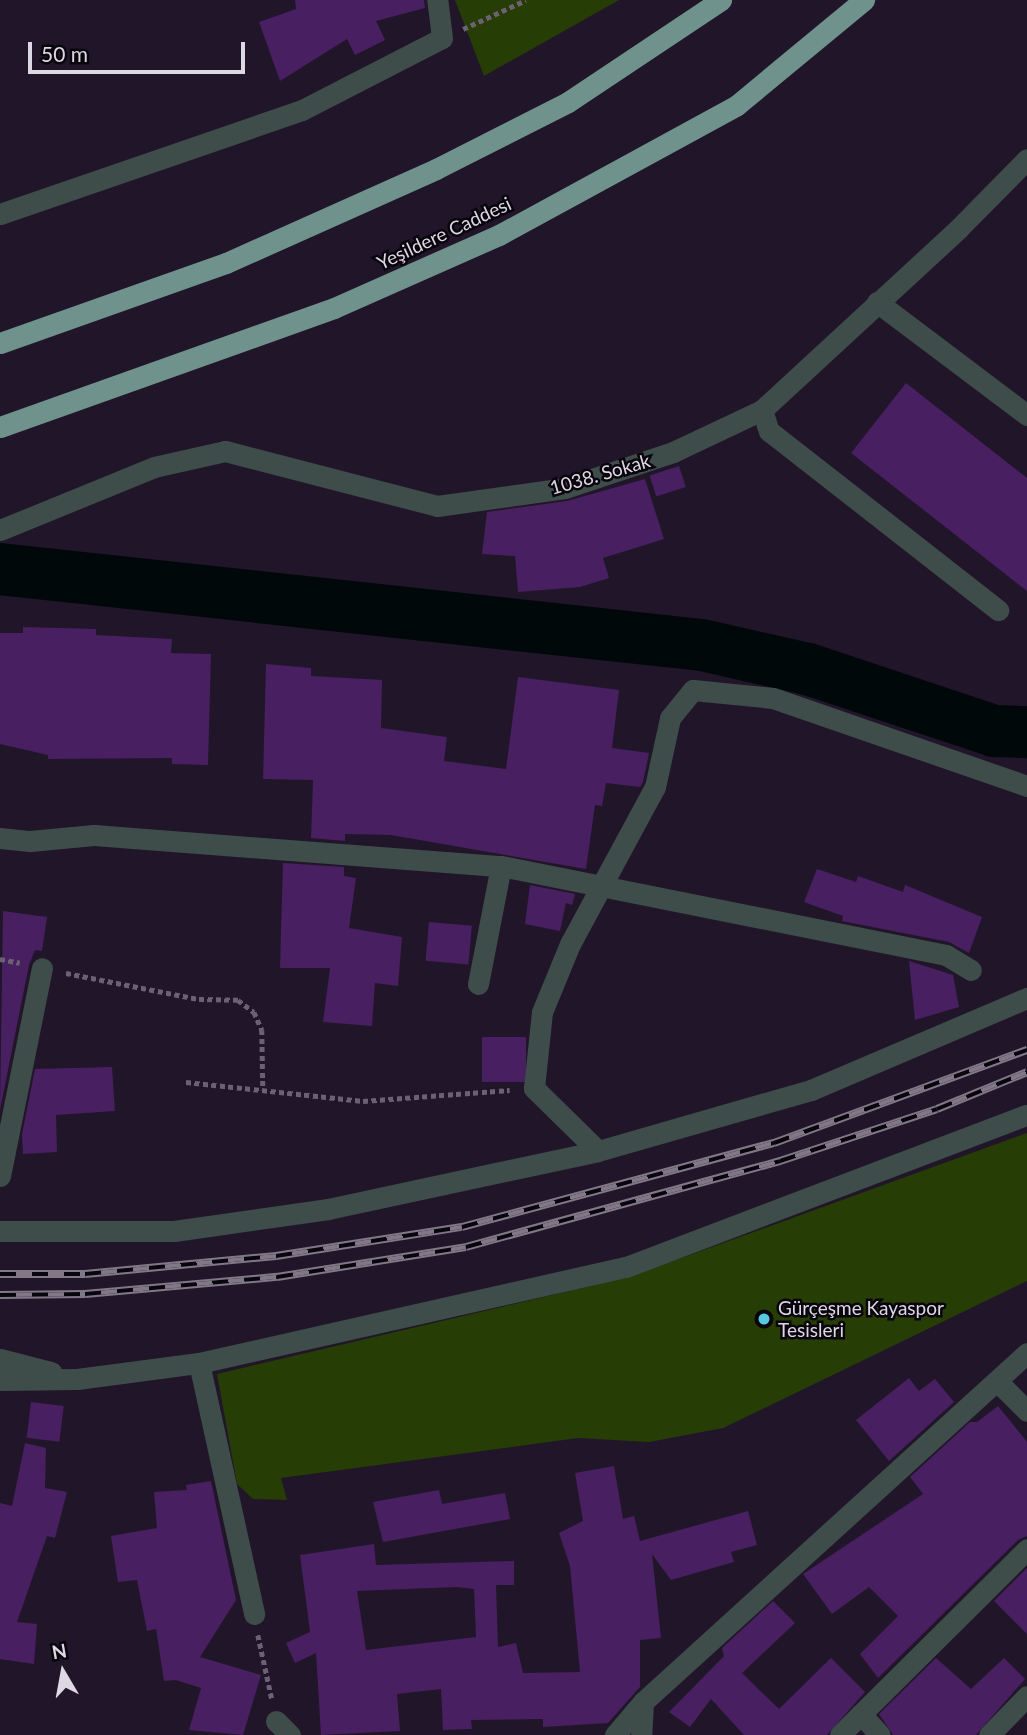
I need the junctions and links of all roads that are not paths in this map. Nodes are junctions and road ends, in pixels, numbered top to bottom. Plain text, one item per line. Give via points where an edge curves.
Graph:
1 (437, 0) edge
2 (721, 0) edge
3 (864, 0) edge
4 (1027, 159) edge
5 (0, 214) edge
6 (877, 302) junction
7 (0, 343) edge
8 (762, 410) junction
9 (1027, 415) edge
10 (0, 427) edge
11 (0, 530) edge
12 (998, 610) dead end
13 (1027, 786) edge
14 (0, 838) edge
15 (500, 866) junction
16 (599, 888) junction
17 (42, 968) road end
18 (971, 970) dead end
19 (478, 984) dead end
20 (1027, 998) edge
21 (1027, 1115) edge
22 (598, 1151) junction
23 (0, 1176) edge
24 (0, 1231) edge
25 (1027, 1353) edge
26 (0, 1359) edge
27 (199, 1363) junction
28 (76, 1379) junction
29 (0, 1380) edge
30 (998, 1382) junction
31 (1027, 1411) edge
32 (1027, 1549) edge
33 (254, 1614) road end
34 (1027, 1696) edge
35 (643, 1702) junction
36 (861, 1714) junction
37 (615, 1735) edge
38 (641, 1735) edge
39 (840, 1735) edge
40 (880, 1735) edge
41 (989, 1735) edge

1 - 5 street via 442,38 302,110
2 - 7 highway via 568,102 436,169 226,263
3 - 10 highway, Yeşildere Caddesi via 737,105 499,235 334,308
4 - 6 street, 1038. Sokak
6 - 8 street, 1038. Sokak
6 - 9 street
8 - 11 street, 1038. Sokak via 673,452 565,488 437,506 225,451 154,467
8 - 12 street via 769,431
13 - 16 street via 773,698 693,691 670,718 655,787
14 - 15 street via 30,841 94,835
15 - 16 street
15 - 19 street
16 - 18 street via 946,955
16 - 22 street via 542,1012 534,1088
17 - 23 street
20 - 22 street via 811,1090
21 - 27 street via 626,1267
22 - 24 street via 328,1209 174,1231
25 - 30 street
26 - 28 street
27 - 28 street
27 - 33 street
28 - 29 street
30 - 31 street
30 - 35 street
32 - 36 street
34 - 41 street
35 - 37 street
35 - 38 street
36 - 39 street
36 - 40 street

